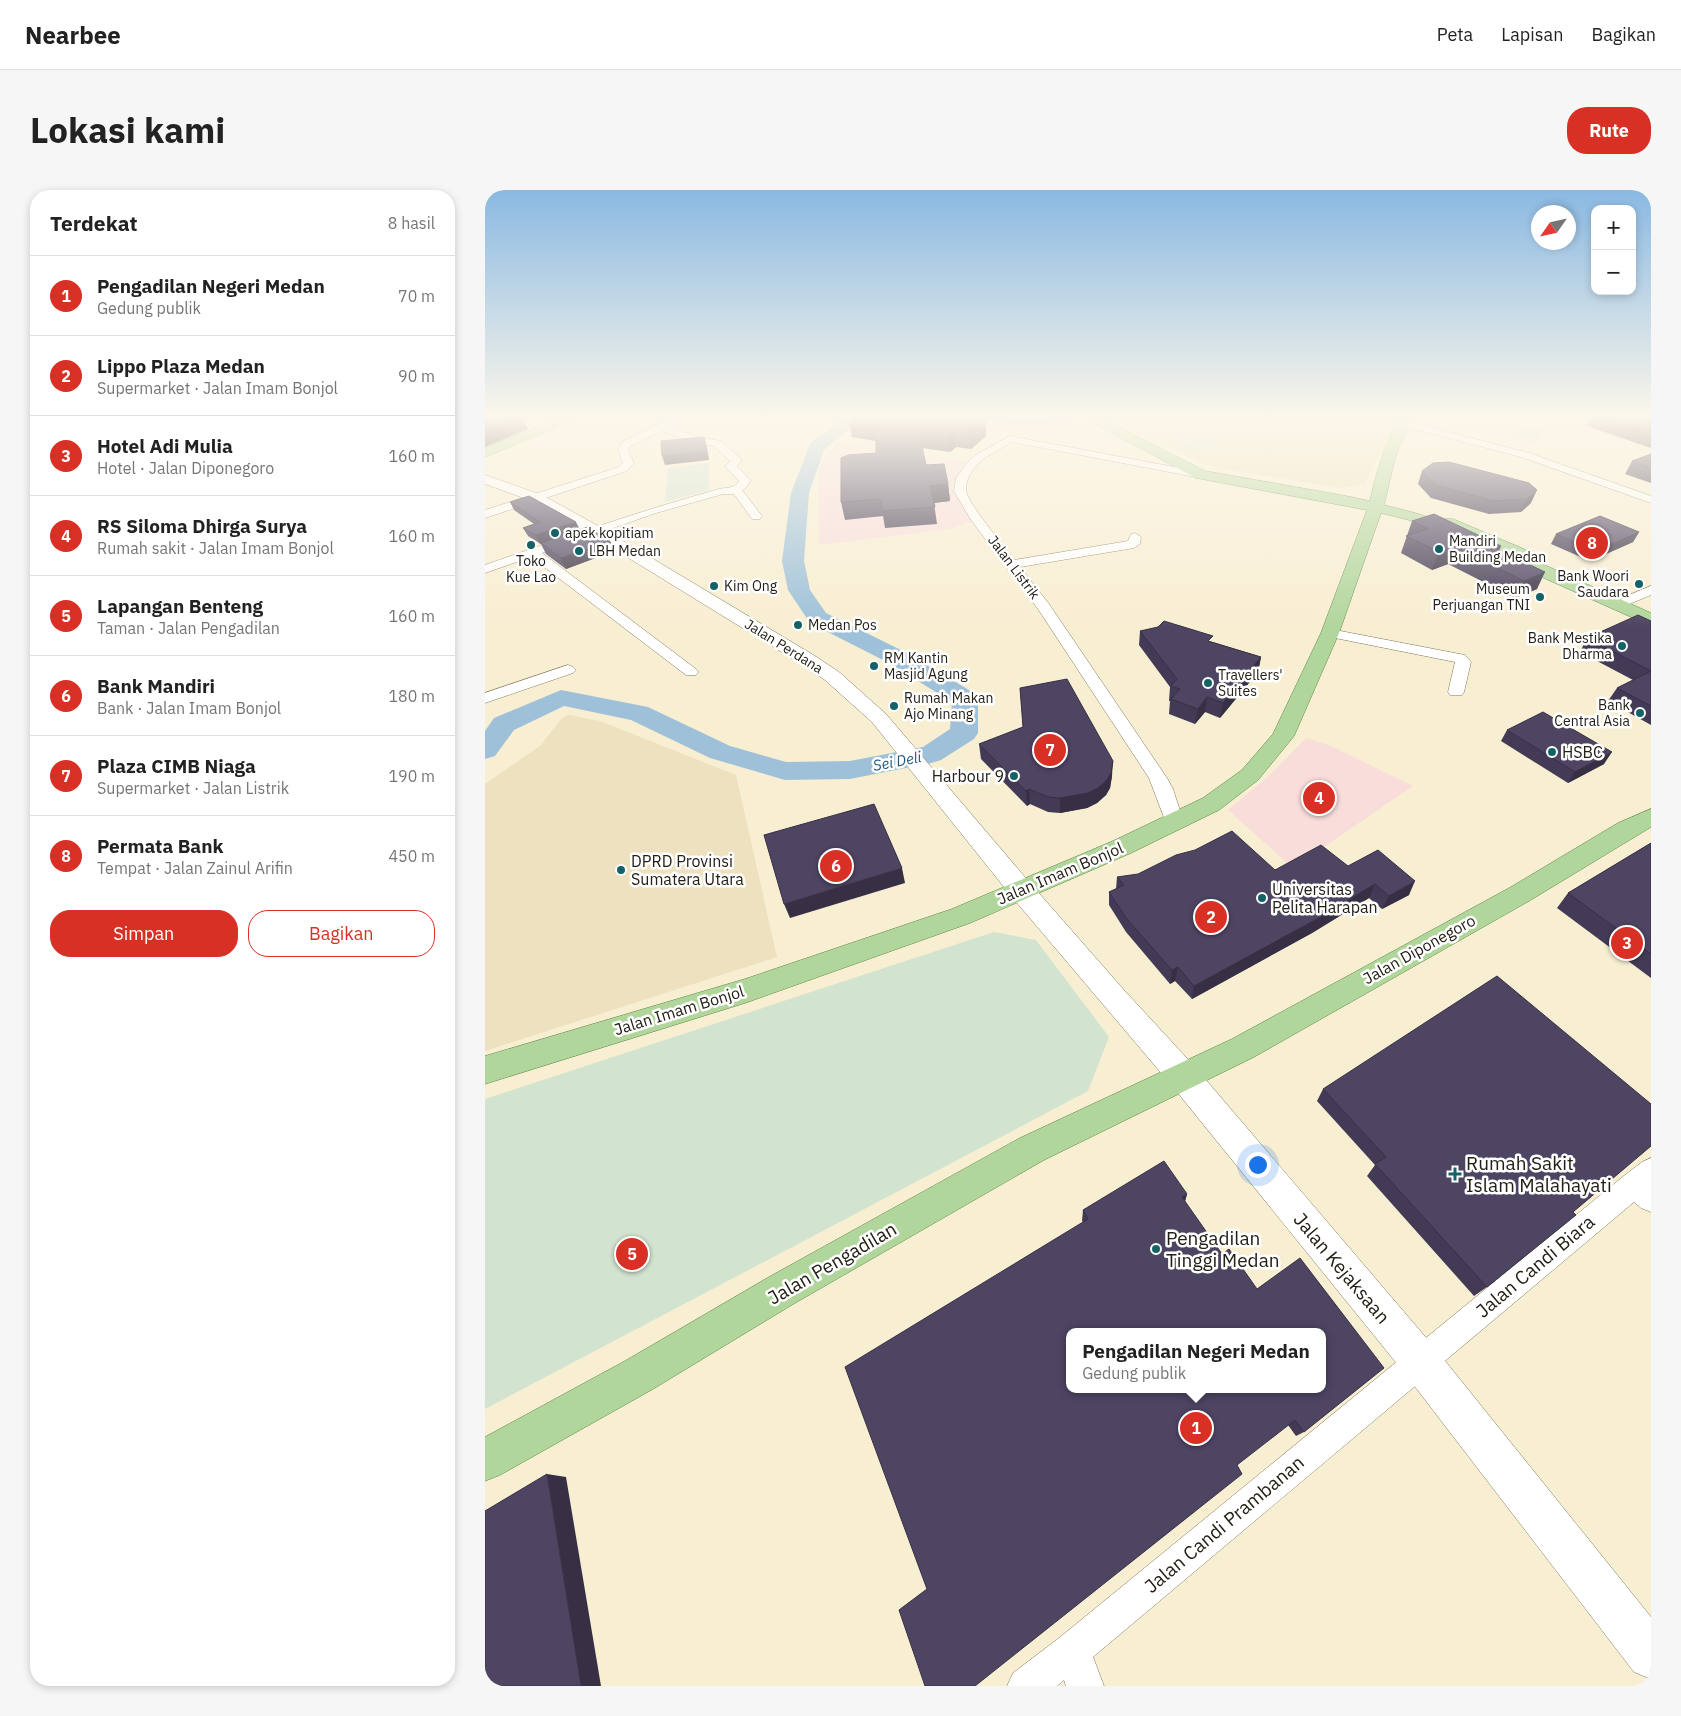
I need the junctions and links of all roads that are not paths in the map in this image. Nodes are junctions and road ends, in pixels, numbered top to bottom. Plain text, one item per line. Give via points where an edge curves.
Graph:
1 (506, 487) edge
2 (570, 487) edge
3 (740, 487) edge
4 (961, 487) edge
5 (1300, 487) edge
6 (1304, 487) edge
7 (1381, 487) edge
8 (1614, 487) edge
9 (734, 490) junction
10 (1378, 496) junction
11 (537, 498) junction
12 (1651, 500) edge
13 (485, 514) edge
14 (755, 516) dead end
15 (594, 530) junction
16 (1135, 537) dead end
17 (531, 552) junction
18 (1012, 564) junction
19 (485, 569) edge
20 (1651, 590) edge
21 (1595, 591) junction
22 (1627, 601) junction
23 (1651, 612) edge
24 (1651, 620) edge
25 (1330, 633) junction
26 (569, 670) dead end
27 (691, 672) dead end
28 (1456, 692) dead end
29 (485, 698) edge
30 (1651, 817) edge
31 (1175, 823) junction
32 (1021, 890) junction
33 (485, 1070) edge
34 (1184, 1076) junction
35 (1645, 1185) edge
36 (1420, 1361) junction
37 (485, 1460) edge
38 (1072, 1651) junction
39 (1651, 1655) edge
40 (1026, 1686) edge
41 (1085, 1686) edge

1 - 11 main road, Jalan Perdana
2 - 11 street
3 - 9 street
4 - 18 street, Jalan Listrik via 975,517
5 - 10 main road
6 - 10 main road
7 - 10 main road, Jalan Imam Bonjol
8 - 12 street
9 - 14 street
9 - 15 street via 693,499
10 - 21 main road via 1468,530
10 - 25 main road, Jalan Imam Bonjol
11 - 13 street
11 - 15 main road, Jalan Perdana
15 - 17 street
15 - 32 main road, Jalan Perdana via 832,676 879,718
16 - 18 street via 1134,544
17 - 19 street
17 - 27 street
18 - 31 street, Jalan Listrik via 1071,646 1158,778
20 - 22 street
21 - 22 main road
21 - 24 main road
22 - 23 main road
25 - 28 street via 1460,658 1463,662
25 - 31 main road, Jalan Imam Bonjol via 1279,742 1250,775 1211,804
26 - 29 street
30 - 34 main road, Jalan Diponegoro via 1243,1048
31 - 32 main road, Jalan Imam Bonjol
32 - 33 main road, Jalan Imam Bonjol via 961,916 763,984
32 - 34 main road, Jalan Kejaksaan
34 - 36 main road, Jalan Kejaksaan
34 - 37 main road, Jalan Pengadilan via 1032,1149
35 - 36 street, Jalan Candi Biara
36 - 38 street, Jalan Candi Prambanan
36 - 39 main road, Jalan Kejaksaan
38 - 40 street, Jalan Candi Prambanan
38 - 41 street

